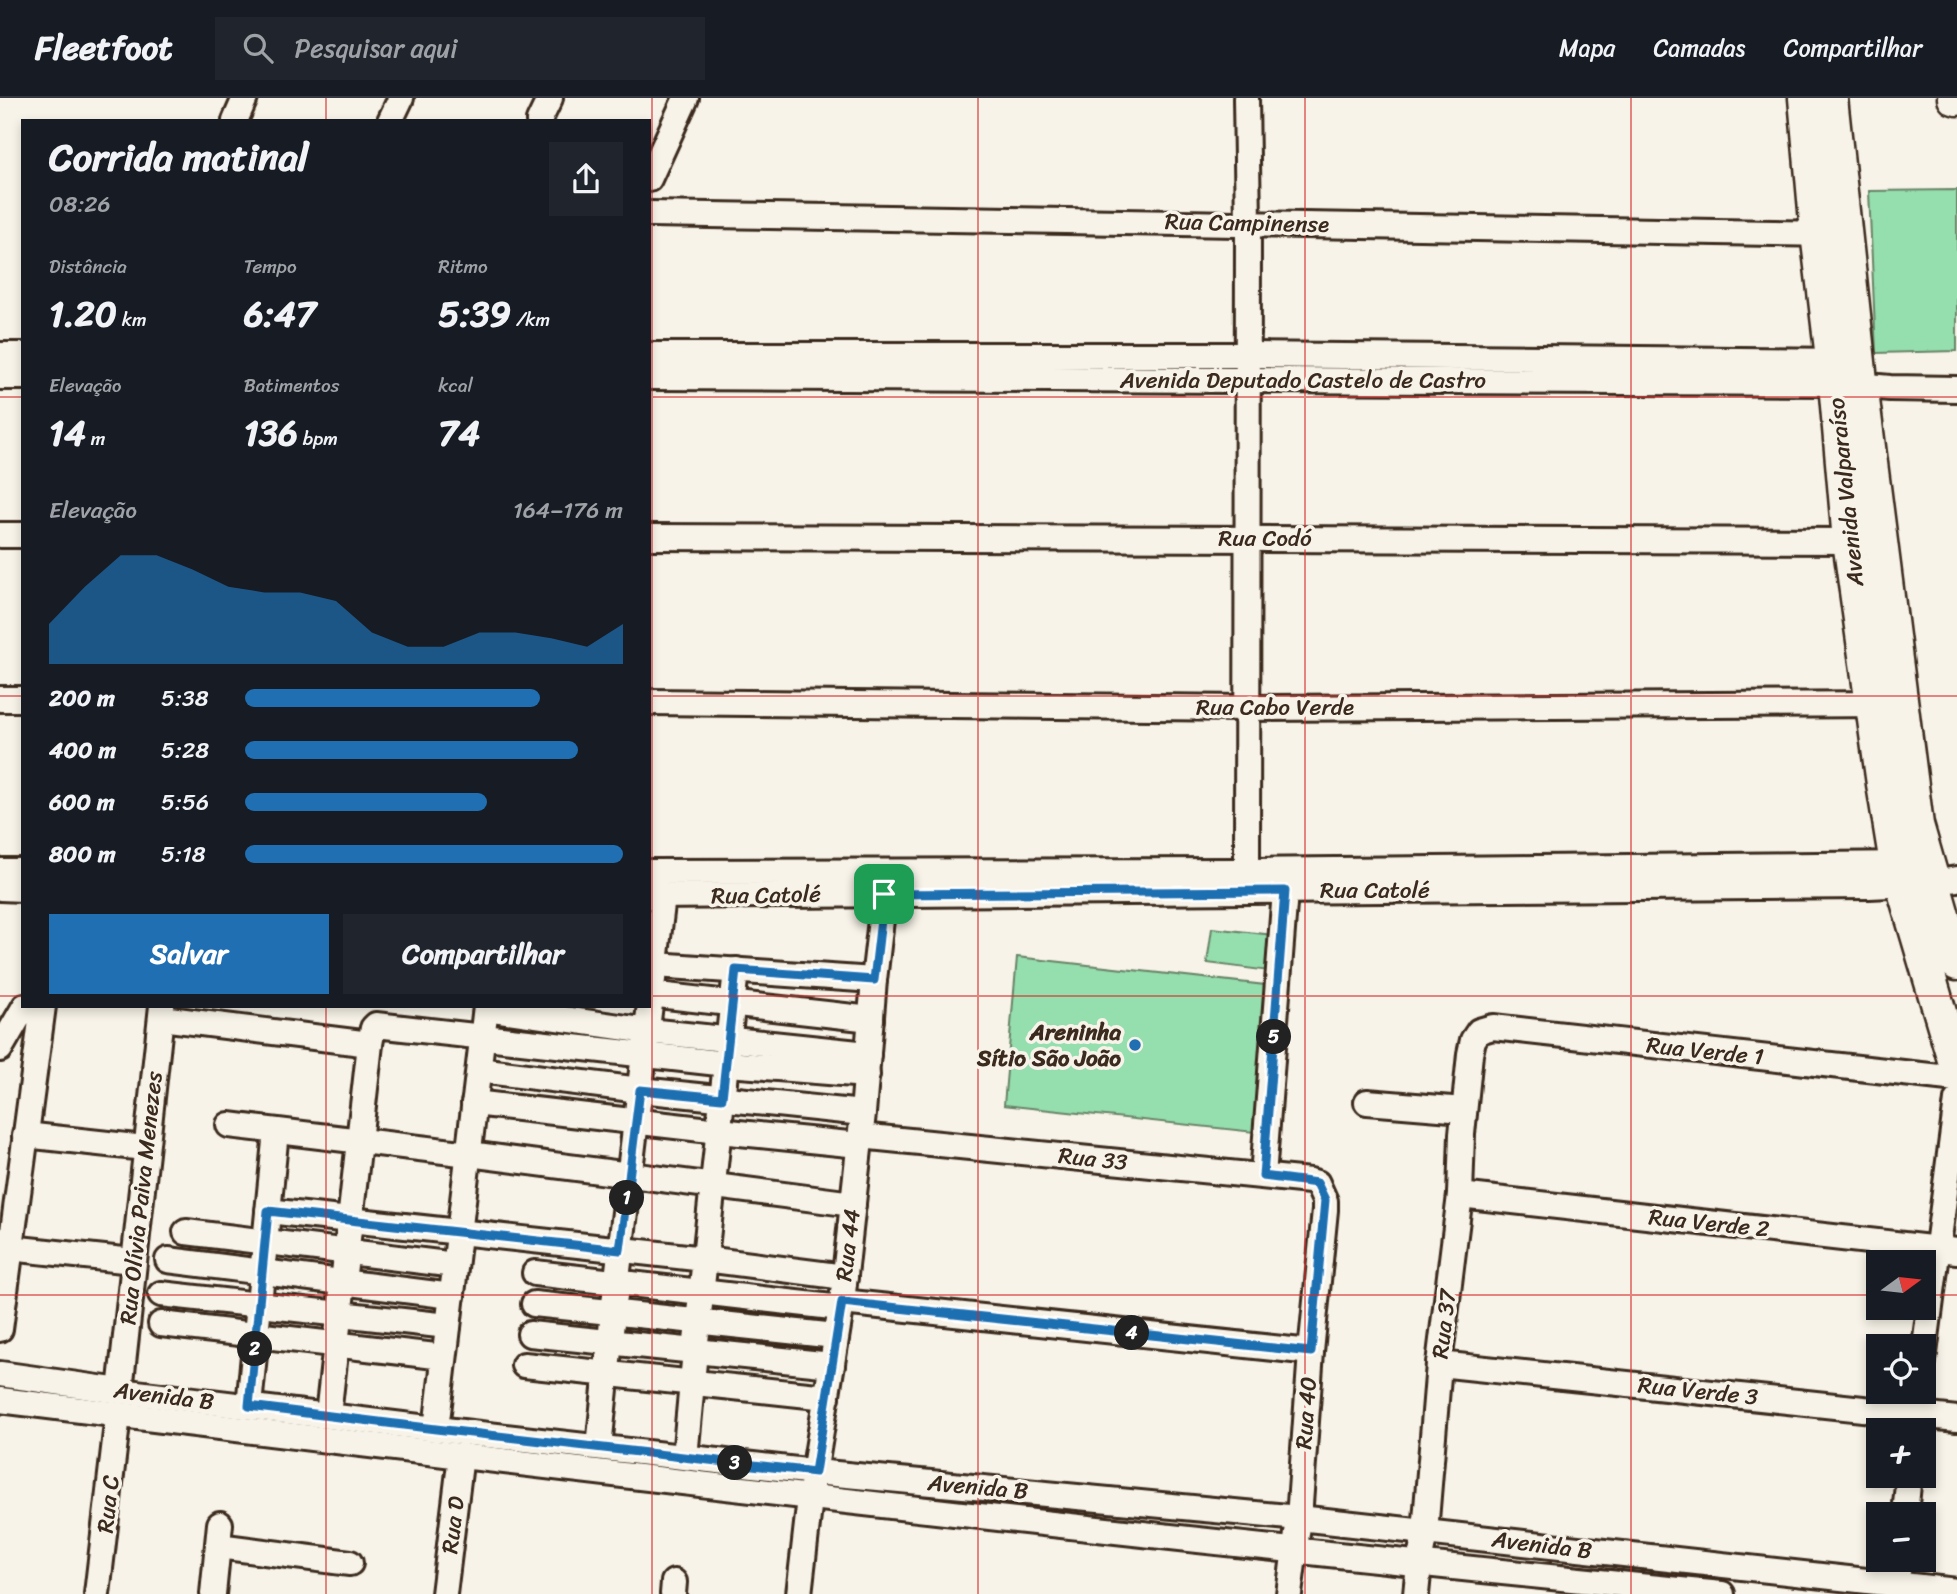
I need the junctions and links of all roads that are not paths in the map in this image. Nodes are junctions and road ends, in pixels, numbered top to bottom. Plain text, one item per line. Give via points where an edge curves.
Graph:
1 (245, 98) edge
2 (401, 98) edge
3 (550, 98) edge
4 (686, 98) edge
5 (1246, 98) edge
6 (1805, 98) edge
7 (1831, 98) edge
8 (236, 119) edge
9 (391, 119) edge
10 (540, 119) edge
11 (651, 175) edge
12 (651, 214) edge
13 (1248, 223) junction
14 (1831, 234) junction
15 (0, 355) edge
16 (21, 355) edge
17 (651, 355) edge
18 (755, 366) junction
19 (1248, 368) junction
20 (1847, 373) junction
21 (651, 376) edge
22 (0, 377) edge
23 (21, 377) edge
24 (1957, 388) edge
25 (0, 535) edge
26 (21, 535) edge
27 (651, 537) edge
28 (1248, 538) junction
29 (1849, 541) junction
30 (1881, 541) junction
31 (0, 699) edge
32 (21, 699) edge
33 (651, 702) edge
34 (1886, 704) junction
35 (1247, 708) junction
36 (0, 871) edge
37 (21, 871) edge
38 (651, 872) edge
39 (1247, 872) junction
40 (1898, 874) junction
41 (1942, 876) edge
42 (0, 888) edge
43 (21, 889) edge
44 (1285, 891) junction
45 (884, 894) junction
46 (656, 896) edge
47 (1957, 964) edge
48 (655, 965) junction
49 (736, 970) junction
50 (874, 980) junction
51 (651, 988) edge
52 (651, 994) edge
53 (733, 1004) junction
54 (23, 1008) edge
55 (43, 1008) edge
56 (486, 1008) edge
57 (493, 1008) edge
58 (649, 1008) edge
59 (162, 1012) edge
60 (871, 1019) junction
61 (648, 1031) junction
62 (483, 1037) junction
63 (370, 1044) junction
64 (0, 1049) edge
65 (728, 1052) junction
66 (1470, 1054) joint
67 (644, 1055) junction
68 (867, 1064) junction
69 (479, 1070) junction
70 (1957, 1070) edge
71 (1957, 1079) edge
72 (640, 1090) junction
73 (722, 1098) junction
74 (1957, 1100) edge
75 (1367, 1102) dead end
76 (474, 1103) junction
77 (1464, 1110) junction
78 (637, 1121) junction
79 (229, 1125) dead end
80 (276, 1131) junction
81 (719, 1131) junction
82 (861, 1131) junction
83 (26, 1135) junction
84 (359, 1141) junction
85 (145, 1147) junction
86 (469, 1154) junction
87 (630, 1175) junction
88 (1263, 1176) junction
89 (713, 1186) junction
90 (1322, 1190) joint
91 (1460, 1195) junction
92 (853, 1204) junction
93 (268, 1211) junction
94 (350, 1220) junction
95 (186, 1232) dead end
96 (459, 1233) junction
97 (265, 1241) junction
98 (5, 1248) edge
99 (620, 1250) junction
100 (1947, 1250) edge
101 (347, 1252) junction
102 (705, 1259) junction
103 (168, 1260) dead end
104 (133, 1261) junction
105 (455, 1265) junction
106 (262, 1272) junction
107 (535, 1273) dead end
108 (845, 1277) junction
109 (343, 1282) junction
110 (617, 1283) junction
111 (701, 1292) junction
112 (161, 1294) dead end
113 (452, 1296) junction
114 (534, 1304) dead end
115 (259, 1305) junction
116 (841, 1305) junction
117 (613, 1312) junction
118 (340, 1314) junction
119 (698, 1321) junction
120 (162, 1324) dead end
121 (448, 1326) junction
122 (0, 1329) edge
123 (530, 1334) dead end
124 (1929, 1334) edge
125 (256, 1335) junction
126 (836, 1336) junction
127 (609, 1342) junction
128 (336, 1344) junction
129 (695, 1351) junction
130 (1311, 1352) junction
131 (444, 1357) junction
132 (1439, 1364) junction
133 (524, 1365) dead end
134 (832, 1365) junction
135 (0, 1374) edge
136 (606, 1374) junction
137 (692, 1383) junction
138 (827, 1397) junction
139 (0, 1400) edge
140 (119, 1403) junction
141 (249, 1406) junction
142 (1917, 1412) edge
143 (328, 1415) junction
144 (1957, 1419) edge
145 (436, 1429) junction
146 (599, 1447) junction
147 (461, 1455) junction
148 (685, 1457) junction
149 (815, 1472) junction
150 (810, 1498) junction
151 (1129, 1501) junction
152 (1299, 1518) junction
153 (1126, 1532) junction
154 (1425, 1532) junction
155 (1295, 1550) junction
156 (350, 1563) dead end
157 (1419, 1564) junction
158 (1898, 1572) edge
159 (1896, 1590) edge
160 (1957, 1591) edge
161 (97, 1594) edge
162 (213, 1594) edge
163 (444, 1594) edge
164 (799, 1594) edge
165 (1289, 1594) edge
166 (1416, 1594) edge
167 (1722, 1594) edge

1 - 8 street
2 - 9 street
3 - 10 street
4 - 11 street
5 - 13 street
6 - 14 main road, Avenida Valparaíso
7 - 14 main road, Avenida Valparaíso
12 - 13 street, Rua Campinense
13 - 14 street, Rua Campinense
13 - 19 street
14 - 20 main road, Avenida Valparaíso
15 - 16 street
17 - 18 street, Avenida Deputado Castelo de Castro
18 - 19 street, Avenida Deputado Castelo de Castro
18 - 21 street, Avenida Deputado Castelo de Castro
19 - 20 street, Avenida Deputado Castelo de Castro
19 - 28 street
20 - 24 street, Avenida Deputado Castelo de Castro via 1890,388
20 - 29 main road, Avenida Valparaíso
20 - 30 main road, Avenida Valparaíso
22 - 23 street
25 - 26 street
27 - 28 street, Rua Codó
28 - 29 street, Rua Codó
28 - 35 street
29 - 30 street, Rua Codó
29 - 34 main road, Avenida Valparaíso
30 - 34 main road, Avenida Valparaíso
31 - 32 street
33 - 35 street, Rua Cabo Verde
34 - 35 street, Rua Cabo Verde
34 - 40 main road, Avenida Valparaíso
34 - 41 main road, Avenida Valparaíso via 1917,825
35 - 39 street
36 - 37 street
38 - 39 street, Rua Catolé
39 - 40 street, Rua Catolé
40 - 41 street, Rua Catolé
40 - 44 street, Rua Catolé via 1869,886
40 - 70 main road, Avenida Valparaíso
41 - 47 main road, Avenida Valparaíso
42 - 43 street
44 - 45 street, Rua Catolé
44 - 88 street
45 - 46 street, Rua Catolé
45 - 50 street, Rua 44
46 - 48 street
48 - 49 street
48 - 51 street
49 - 50 street
49 - 53 street
50 - 60 street, Rua 44
52 - 53 street
53 - 60 street
53 - 65 street
54 - 64 street
55 - 83 street
56 - 62 street
57 - 61 street
58 - 61 street
59 - 63 street
59 - 85 street, Rua Olívia Paiva Menezes
60 - 68 street, Rua 44
61 - 65 street
61 - 67 street
62 - 63 street via 376,1025
62 - 67 street
62 - 69 street
63 - 84 street
65 - 67 street
65 - 68 street
65 - 73 street
66 - 71 street, Rua Verde 1 via 1479,1031 1493,1027
66 - 77 street, Rua 37
67 - 72 street
68 - 82 street, Rua 44
69 - 72 street
69 - 76 street
72 - 73 street
72 - 78 street
73 - 81 street
73 - 82 street
74 - 100 street
75 - 77 street
76 - 78 street
76 - 86 street
77 - 91 street, Rua 37
78 - 81 street
78 - 87 street
79 - 80 street
80 - 84 street
80 - 93 street
81 - 82 street
81 - 89 street
82 - 88 street, Rua 33
82 - 92 street, Rua 44
83 - 85 street
83 - 98 street
84 - 86 street
84 - 94 street
85 - 104 street, Rua Olívia Paiva Menezes
86 - 87 street
86 - 96 street
87 - 89 street
87 - 99 street
88 - 90 street, Rua 33 via 1310,1181
89 - 92 street
89 - 102 street
90 - 130 street, Rua 40 via 1325,1210
91 - 100 street, Rua Verde 2
91 - 132 street, Rua 37
92 - 108 street, Rua 44
93 - 94 street
93 - 97 street
94 - 96 street
94 - 101 street
95 - 97 street
96 - 99 street
96 - 105 street
97 - 101 street
97 - 106 street
98 - 104 street
98 - 122 street
99 - 102 street
99 - 110 street
100 - 124 street
101 - 105 street
101 - 109 street
102 - 108 street
102 - 111 street
103 - 106 street
104 - 140 street, Rua Olívia Paiva Menezes
105 - 113 street
106 - 109 street
106 - 115 street
107 - 110 street
108 - 116 street, Rua 44
109 - 113 street
109 - 118 street
110 - 111 street
110 - 117 street
111 - 116 street
111 - 119 street
112 - 115 street
113 - 121 street
114 - 117 street
115 - 118 street
115 - 125 street
116 - 126 street, Rua 44
116 - 130 street
117 - 119 street
117 - 127 street
118 - 121 street
118 - 128 street
119 - 126 street
119 - 129 street
120 - 125 street
121 - 131 street
123 - 127 street
125 - 128 street
125 - 141 street
126 - 134 street, Rua 44
127 - 129 street
127 - 136 street
128 - 131 street
128 - 143 street
129 - 134 street
129 - 137 street
130 - 152 street, Rua 40
131 - 145 street
132 - 142 street, Rua Verde 3
132 - 154 street, Rua 37
133 - 136 street
134 - 138 street, Rua 44
135 - 140 street, Avenida B
136 - 137 street
136 - 146 street
137 - 138 street
137 - 148 street
138 - 149 street, Rua 44
139 - 140 street, Avenida B
140 - 141 street, Avenida B
140 - 147 street, Avenida B
140 - 161 street, Rua C
141 - 143 street, Avenida B
142 - 144 street, Rua Verde 3
143 - 145 street, Avenida B
145 - 146 street, Avenida B
146 - 148 street, Avenida B
147 - 150 street, Avenida B
147 - 163 street, Rua D
148 - 149 street, Avenida B
149 - 150 street, Rua 44
149 - 151 street, Avenida B
150 - 153 street, Avenida B
150 - 164 street, Rua 44
151 - 152 street, Avenida B
151 - 153 street
152 - 154 street, Avenida B
152 - 155 street, Rua 40
153 - 155 street, Avenida B
154 - 157 street, Rua 37
154 - 159 street, Avenida B
155 - 157 street, Avenida B
155 - 165 street, Rua 40
156 - 162 street via 219,1535
157 - 166 street, Rua 37
157 - 167 street, Avenida B
158 - 159 street
159 - 160 street, Avenida B

